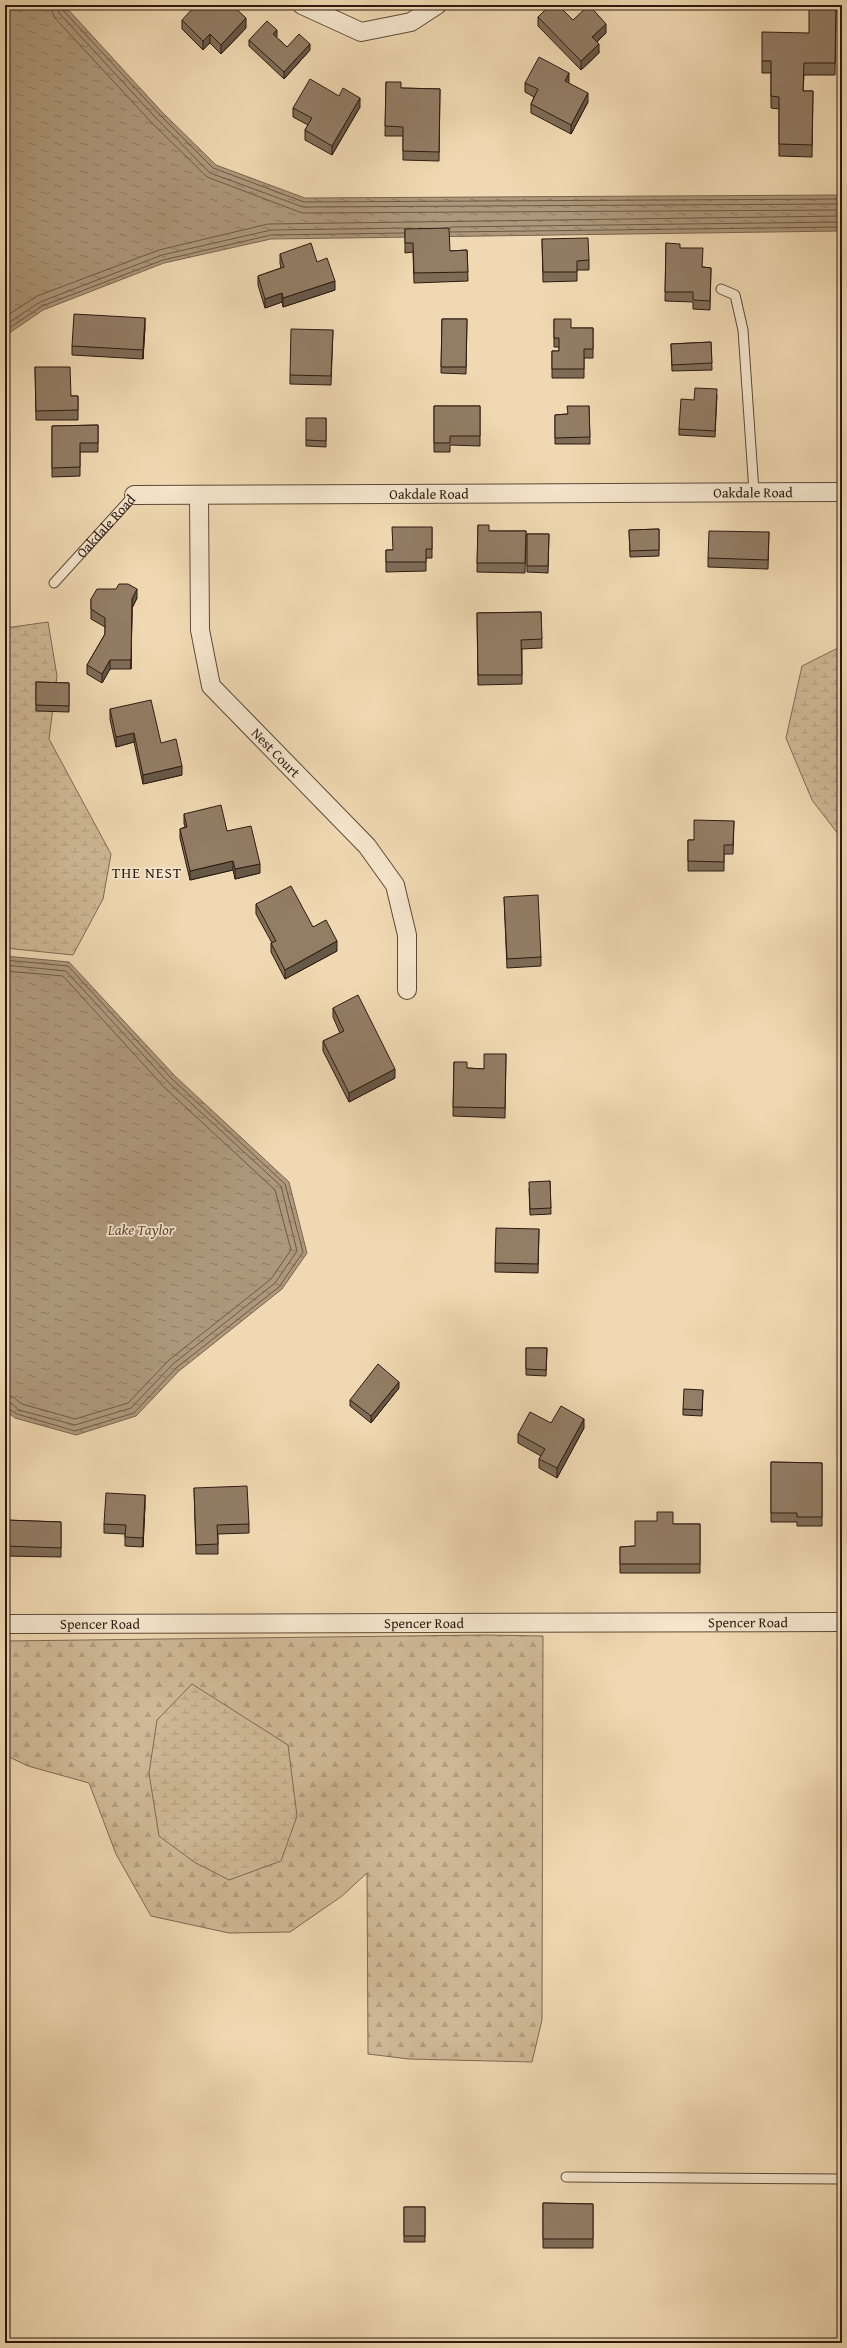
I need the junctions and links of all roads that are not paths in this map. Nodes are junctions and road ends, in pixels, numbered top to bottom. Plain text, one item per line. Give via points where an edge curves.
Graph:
1 (302, 5) edge
2 (437, 5) edge
3 (721, 289) dead end
4 (754, 492) junction
5 (842, 492) edge
6 (134, 495) joint
7 (199, 496) junction
8 (54, 582) dead end
9 (407, 990) dead end
10 (842, 1622) edge
11 (5, 1624) edge
12 (566, 2177) dead end
13 (842, 2179) edge

1 - 2 street via 361,32 411,22
3 - 4 lane via 735,295 743,330
4 - 5 street, Oakdale Road
4 - 7 street, Oakdale Road
6 - 7 street, Oakdale Road
6 - 8 lane, Oakdale Road
7 - 9 street, Nest Court via 200,630 211,686 367,846 395,884 407,935
10 - 11 street, Spencer Road
12 - 13 lane

